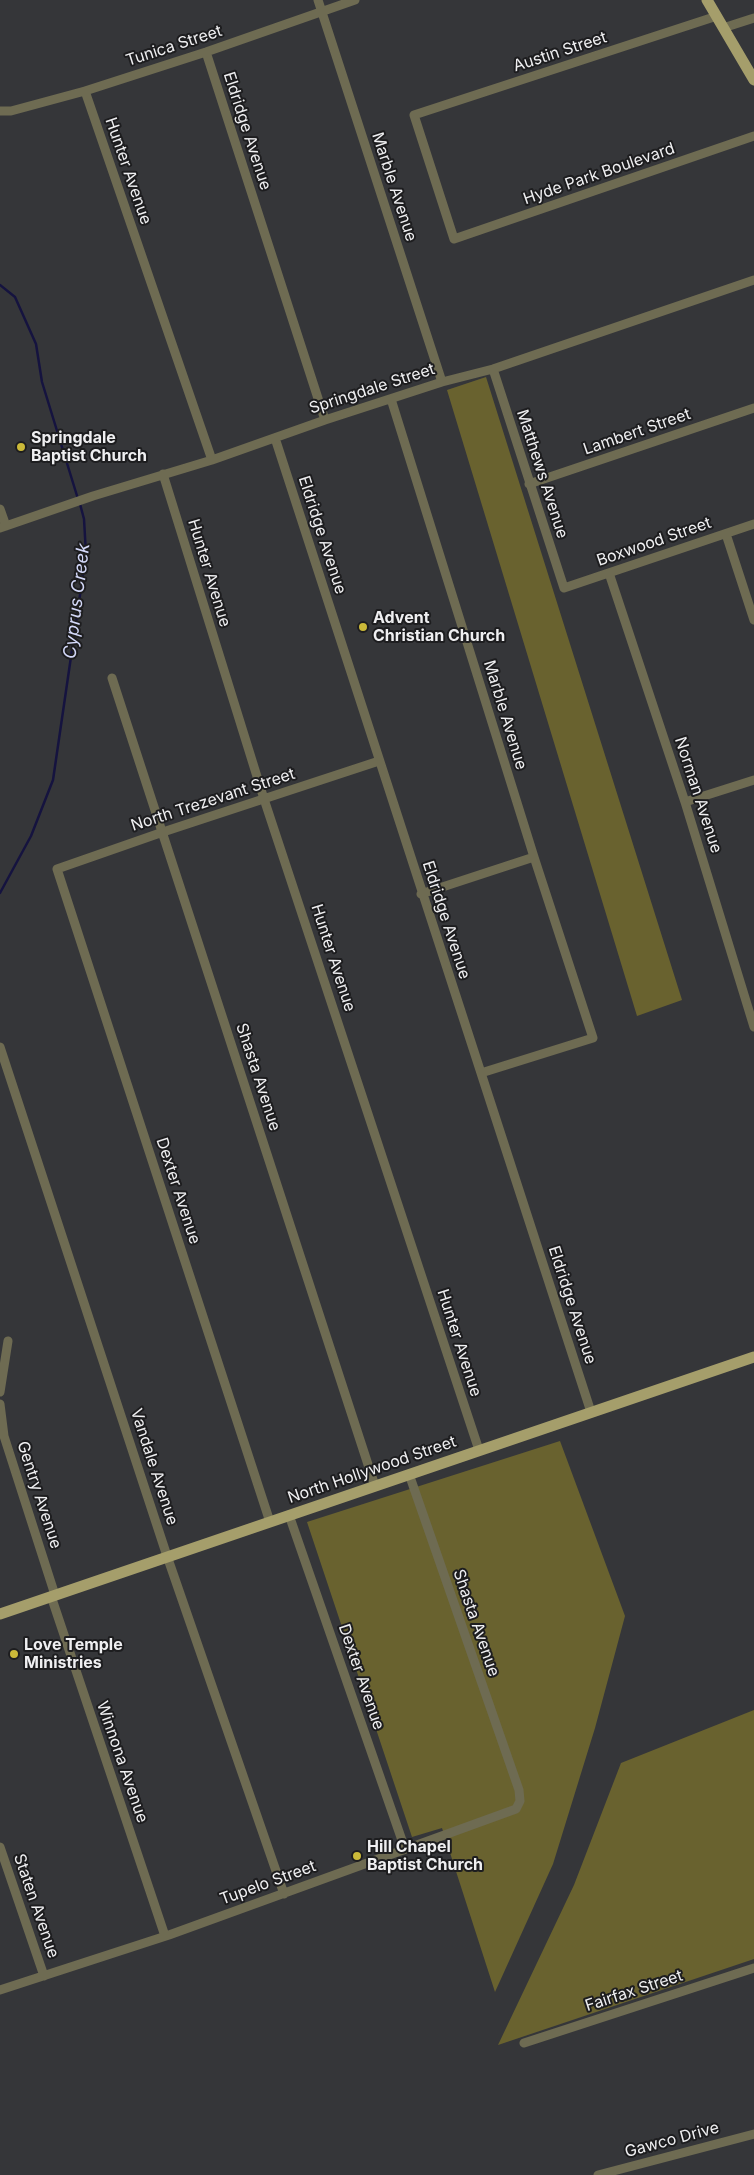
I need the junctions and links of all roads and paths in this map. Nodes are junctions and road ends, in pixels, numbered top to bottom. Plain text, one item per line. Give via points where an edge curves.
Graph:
1 (318, 0) edge
2 (355, 0) edge
3 (707, 0) edge
4 (321, 11) junction
5 (716, 16) junction
6 (754, 18) edge
7 (723, 28) junction
8 (206, 52) junction
9 (754, 80) edge
10 (85, 91) junction
11 (0, 111) edge
12 (754, 136) edge
13 (454, 239) joint
14 (754, 280) edge
15 (493, 368) junction
16 (442, 382) junction
17 (391, 399) junction
18 (754, 408) edge
19 (325, 420) junction
20 (275, 438) junction
21 (212, 460) junction
22 (163, 474) junction
23 (529, 484) junction
24 (0, 509) edge
25 (754, 524) edge
26 (3, 527) edge
27 (726, 534) junction
28 (609, 573) junction
29 (564, 588) joint
30 (754, 620) edge
31 (112, 678) dead end
32 (379, 761) junction
33 (754, 780) edge
34 (264, 799) junction
35 (685, 802) junction
36 (163, 832) junction
37 (534, 857) junction
38 (57, 869) joint
39 (422, 894) junction
40 (754, 1027) edge
41 (0, 1047) edge
42 (481, 1073) junction
43 (8, 1341) dead end
44 (754, 1357) edge
45 (0, 1392) edge
46 (0, 1404) edge
47 (591, 1412) junction
48 (479, 1450) junction
49 (409, 1474) junction
50 (375, 1486) junction
51 (289, 1515) junction
52 (270, 1522) junction
53 (167, 1556) junction
54 (53, 1596) junction
55 (0, 1614) edge
56 (515, 1781) joint
57 (0, 1847) edge
58 (405, 1849) junction
59 (284, 1894) junction
60 (165, 1936) junction
61 (754, 1968) edge
62 (44, 1976) junction
63 (0, 1990) edge
64 (524, 2043) dead end
65 (754, 2134) edge
66 (598, 2175) edge

1 - 4 street, Marble Avenue
2 - 4 street, Tunica Street
3 - 5 main road
4 - 8 street, Tunica Street
4 - 16 street, Marble Avenue
5 - 7 main road
5 - 13 street, Austin Street via 414,116
6 - 7 street
7 - 9 main road
8 - 10 street, Tunica Street
8 - 19 street, Eldridge Avenue
10 - 11 street, Tunica Street via 11,111
10 - 21 street, Hunter Avenue
12 - 13 street, Hyde Park Boulevard
14 - 15 street, Springdale Street
15 - 16 street, Springdale Street
15 - 23 street, Matthews Avenue
16 - 17 street, Springdale Street
17 - 19 street, Springdale Street
17 - 37 street, Marble Avenue
18 - 23 street, Lambert Street
19 - 20 street, Springdale Street
20 - 21 street, Springdale Street
20 - 32 street, Eldridge Avenue
21 - 22 street, Springdale Street
22 - 26 street, Springdale Street
22 - 34 street, Hunter Avenue
23 - 29 street, Matthews Avenue
24 - 26 street
25 - 27 street, Boxwood Street
27 - 28 street, Boxwood Street
27 - 30 street
28 - 29 street, Boxwood Street
28 - 35 street, Norman Avenue
31 - 36 street, Shasta Avenue
32 - 34 street, North Trezevant Street
32 - 39 street, Eldridge Avenue
33 - 35 street
34 - 36 street, North Trezevant Street
34 - 48 street, Hunter Avenue
35 - 40 street, Norman Avenue
36 - 38 street, North Trezevant Street
36 - 50 street, Shasta Avenue
37 - 39 street
37 - 42 street, Marble Avenue via 593,1038
38 - 52 street, Dexter Avenue
39 - 42 street, Eldridge Avenue
41 - 53 street, Vandale Avenue
42 - 47 street, Eldridge Avenue
43 - 45 street
44 - 47 main road, North Hollywood Street
46 - 54 street, Gentry Avenue via 4,1436
47 - 48 main road, North Hollywood Street
48 - 49 main road, North Hollywood Street
49 - 50 main road, North Hollywood Street
49 - 56 street, Shasta Avenue
50 - 51 main road, North Hollywood Street
51 - 52 main road, North Hollywood Street
51 - 58 street, Dexter Avenue
52 - 53 main road, North Hollywood Street
53 - 54 main road, North Hollywood Street
53 - 59 street, Vandale Avenue
54 - 55 main road, North Hollywood Street
54 - 60 street, Winnona Avenue
56 - 58 street, Tupelo Street via 520,1801 512,1812
57 - 62 street, Staten Avenue
58 - 59 street, Tupelo Street
59 - 60 street, Tupelo Street
60 - 62 street, Tupelo Street
61 - 64 street, Fairfax Street
62 - 63 street, Tupelo Street
65 - 66 street, Gawco Drive

